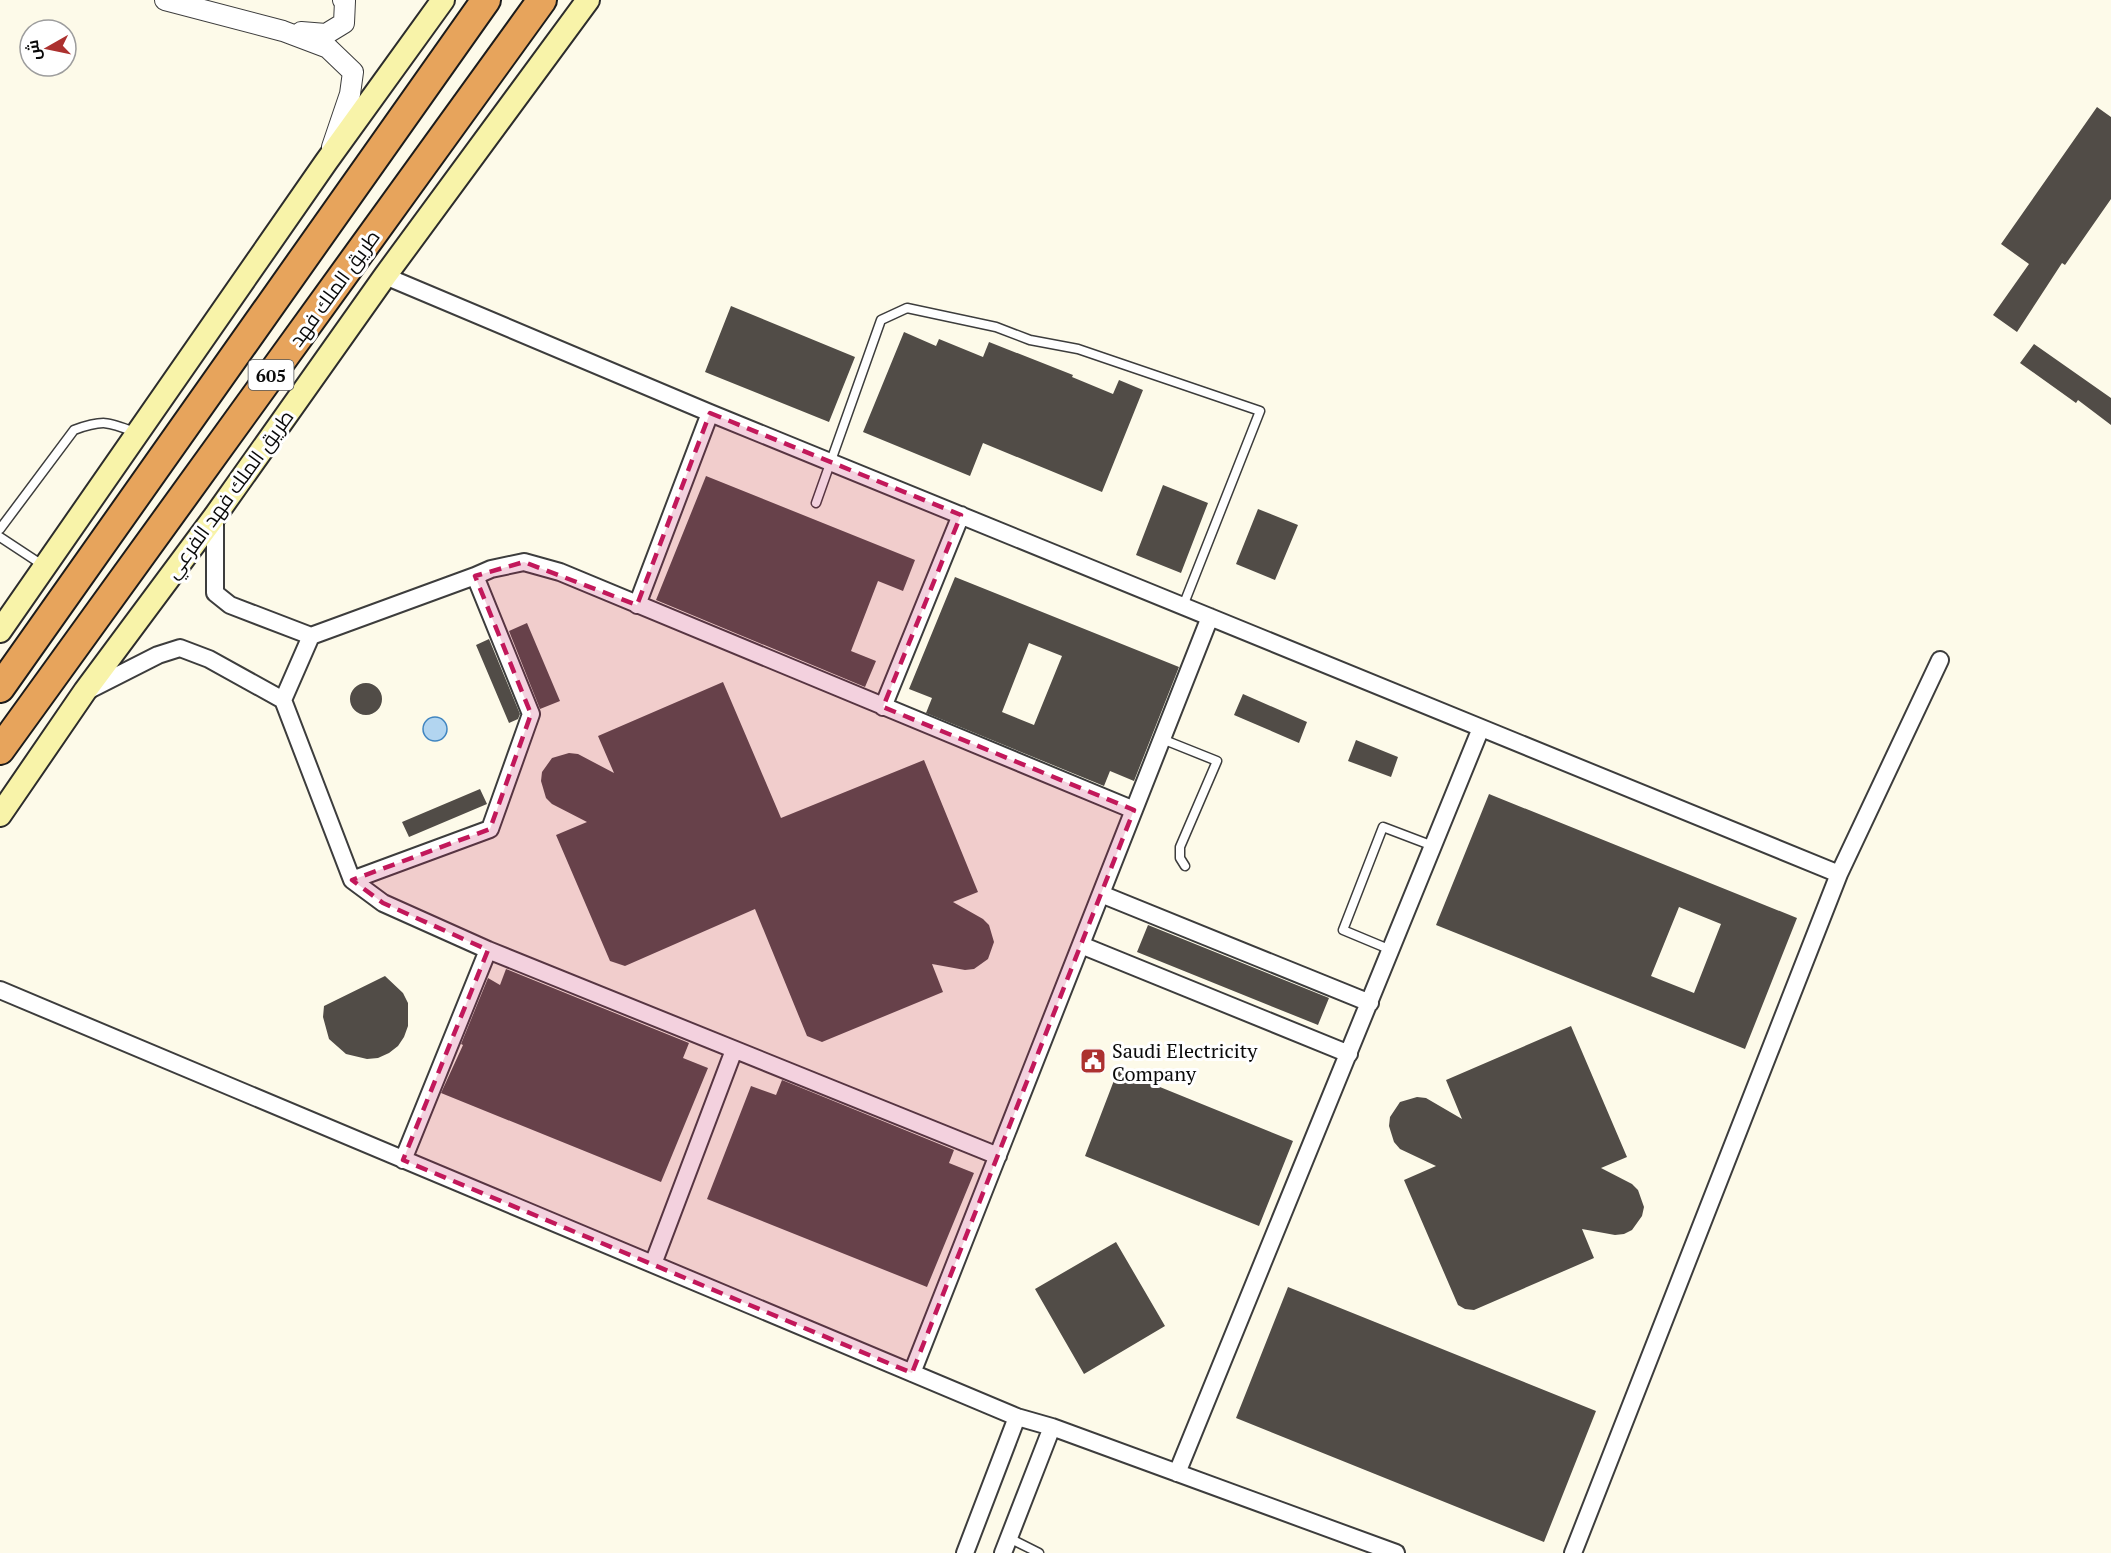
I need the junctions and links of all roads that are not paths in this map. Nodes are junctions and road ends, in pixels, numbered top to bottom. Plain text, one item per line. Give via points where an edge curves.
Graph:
1 (165, 0) edge
2 (343, 0) edge
3 (444, 0) edge
4 (486, 0) edge
5 (542, 0) edge
6 (588, 0) edge
7 (283, 31) junction
8 (326, 162) junction
9 (386, 276) junction
10 (710, 412) junction
11 (138, 433) junction
12 (830, 462) junction
13 (816, 503) dead end
14 (961, 515) junction
15 (214, 516) junction
16 (0, 529) edge
17 (0, 537) edge
18 (45, 567) junction
19 (475, 576) junction
20 (637, 605) junction
21 (1183, 606) junction
22 (1210, 617) junction
23 (0, 631) edge
24 (311, 636) junction
25 (1940, 660) dead end
26 (0, 688) edge
27 (85, 691) junction
28 (283, 700) junction
29 (883, 707) junction
30 (1481, 728) junction
31 (1162, 739) junction
32 (0, 750) edge
33 (1134, 810) junction
34 (0, 814) edge
35 (1433, 846) junction
36 (1185, 866) dead end
37 (1839, 874) junction
38 (352, 880) junction
39 (1101, 894) junction
40 (1081, 945) junction
41 (488, 950) junction
42 (1391, 950) junction
43 (0, 990) edge
44 (1370, 1003) junction
45 (734, 1050) junction
46 (1349, 1054) junction
47 (998, 1156) junction
48 (403, 1160) junction
49 (653, 1264) junction
50 (912, 1373) junction
51 (1017, 1417) junction
52 (1052, 1427) junction
53 (1177, 1473) junction
54 (1006, 1546) edge
55 (1393, 1552) edge
56 (965, 1553) edge
57 (1039, 1553) edge
58 (1573, 1553) edge

1 - 7 street
2 - 7 street via 344,23 326,34
3 - 8 main road
4 - 26 highway, 605
5 - 32 highway, طريق الملك فهد / 605
6 - 9 main road, طريق الملك فهد الفرعي
7 - 8 street via 328,48 352,72 350,94
8 - 11 main road
9 - 10 street
9 - 15 main road, طريق الملك فهد الفرعي
10 - 12 street
10 - 20 street
11 - 16 lane via 109,422 74,430
11 - 18 main road
12 - 13 lane
12 - 14 street
12 - 21 lane via 881,320 907,308 1078,349 1260,411
14 - 21 street
14 - 29 street
15 - 24 street via 215,593 230,605
15 - 27 main road, طريق الملك فهد الفرعي
17 - 18 lane
18 - 23 main road
19 - 20 street via 524,562 560,572
19 - 24 street
19 - 38 street via 531,714 490,829
20 - 29 street
21 - 22 street
22 - 30 street
22 - 31 street
24 - 28 street
25 - 37 street
27 - 28 street via 180,648 209,659
27 - 34 main road, طريق الملك فهد الفرعي
28 - 38 street
29 - 33 street
30 - 35 street
30 - 37 street
31 - 33 street
31 - 36 lane via 1216,761 1180,848
33 - 39 street
35 - 42 street
35 - 42 lane via 1383,826 1343,930
37 - 58 street
38 - 41 street via 383,903
39 - 40 street
39 - 44 street
40 - 46 street
40 - 47 street
41 - 45 street
41 - 48 street
42 - 44 street
43 - 48 street
44 - 46 street
45 - 47 street
45 - 49 street
46 - 53 street
47 - 50 street
48 - 49 street
49 - 50 street
50 - 51 street
51 - 52 street
51 - 56 street
52 - 53 street
52 - 54 street
53 - 55 street
54 - 57 lane

